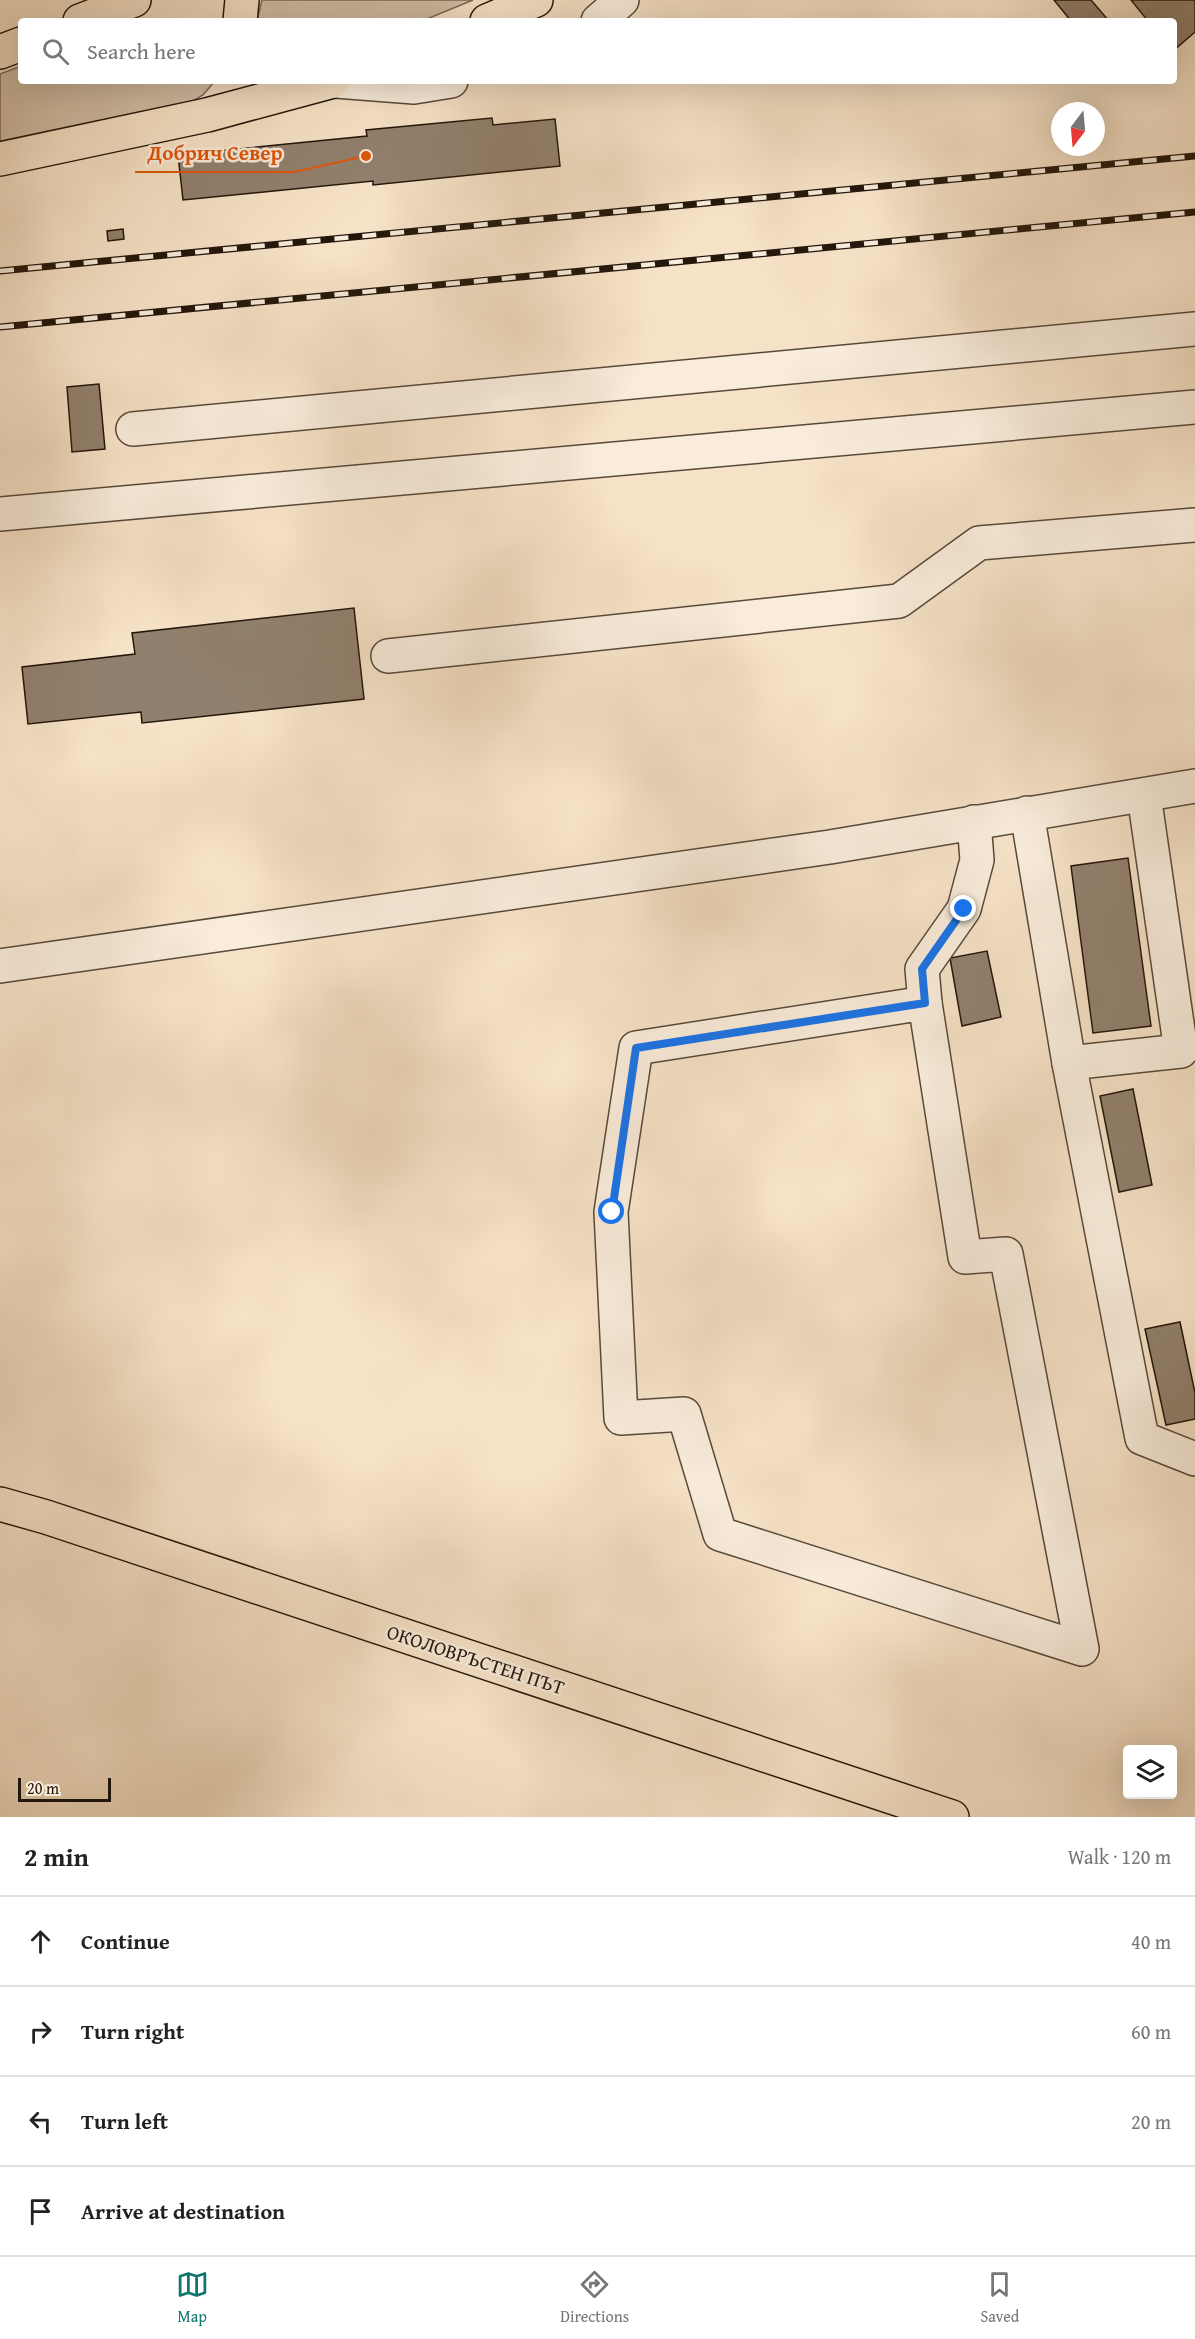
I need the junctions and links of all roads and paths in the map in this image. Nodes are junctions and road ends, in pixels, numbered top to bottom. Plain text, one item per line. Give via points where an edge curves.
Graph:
1 (134, 0) edge
2 (242, 0) edge
3 (536, 0) edge
4 (622, 0) edge
5 (88, 18) edge
6 (240, 18) edge
7 (494, 18) edge
8 (604, 18) edge
9 (18, 45) edge
10 (0, 52) edge
11 (324, 84) edge
12 (374, 84) edge
13 (432, 84) edge
14 (0, 159) edge
15 (1195, 329) edge
16 (1195, 407) edge
17 (133, 429) dead end
18 (0, 514) edge
19 (1195, 525) edge
20 (388, 656) dead end
21 (1195, 786) edge
22 (1144, 795) junction
23 (1027, 813) junction
24 (974, 822) junction
25 (0, 966) edge
26 (925, 1003) junction
27 (1188, 1052) edge
28 (1069, 1063) junction
29 (1195, 1459) edge
30 (0, 1504) edge
31 (952, 1817) edge

1 - 5 main road
2 - 6 main road
3 - 7 main road
4 - 8 street
9 - 10 main road
11 - 14 main road via 207,115
12 - 13 street
15 - 17 street
16 - 18 street
19 - 20 street via 979,543 899,601
21 - 22 street
22 - 23 street
22 - 27 street
23 - 24 street
23 - 28 street
24 - 25 street via 830,847
24 - 26 street via 977,860 964,909 922,969
26 - 26 street via 636,1048 612,1212 621,1418 684,1414 720,1534 1082,1648 1006,1254 965,1257
27 - 28 street
28 - 29 street via 1142,1438
30 - 31 main road, ОКОЛОВРЪСТЕН ПЪТ

